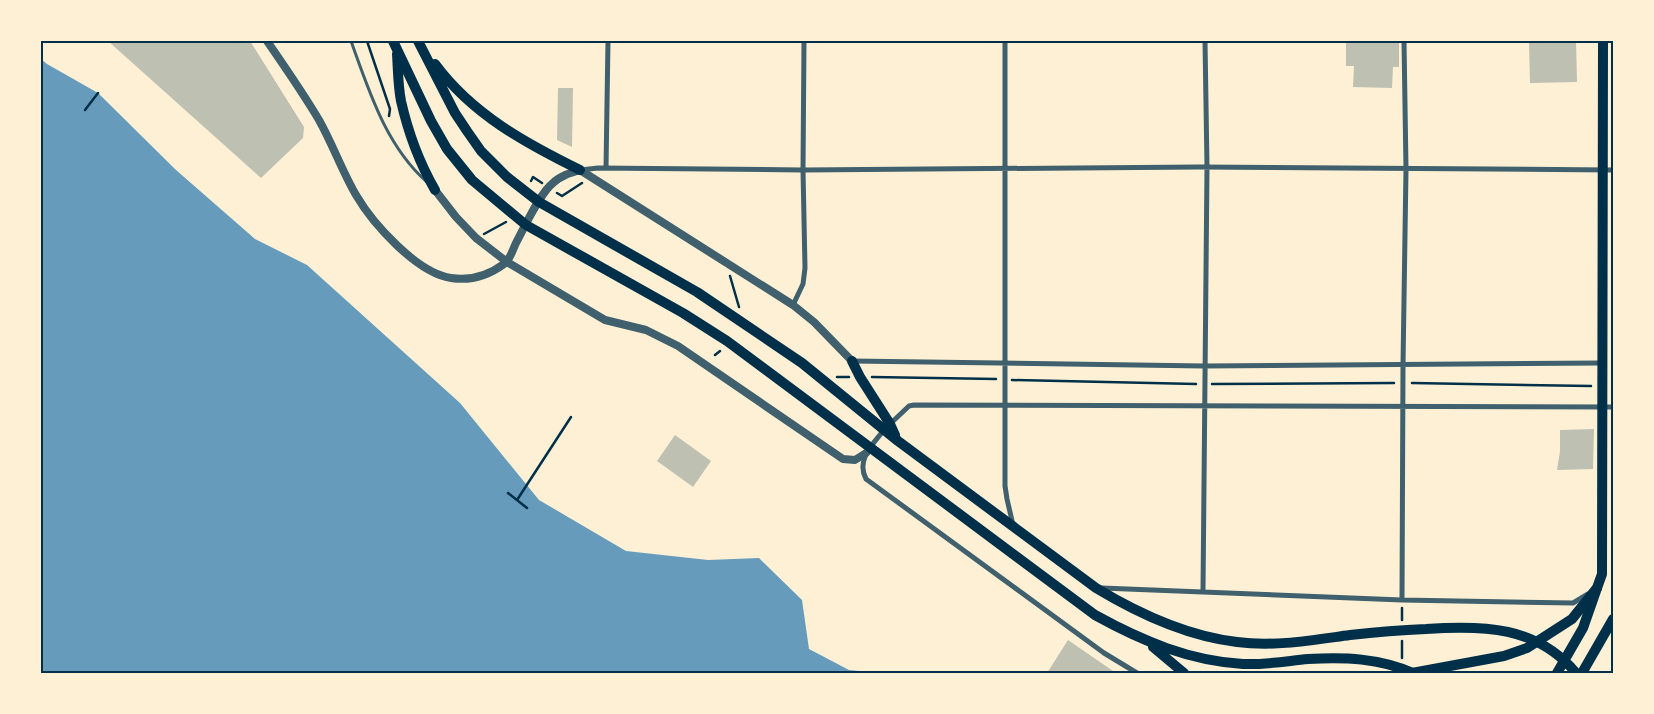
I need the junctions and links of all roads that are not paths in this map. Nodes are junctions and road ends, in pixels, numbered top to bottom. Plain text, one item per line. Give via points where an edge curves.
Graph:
1 (267, 41) edge
2 (351, 41) edge
3 (418, 41) edge
4 (608, 41) edge
5 (804, 41) edge
6 (1005, 41) edge
7 (1205, 41) edge
8 (1404, 41) edge
9 (1603, 41) edge
10 (394, 45) edge
11 (1207, 167) junction
12 (606, 168) junction
13 (1005, 168) junction
14 (1406, 168) junction
15 (580, 170) junction
16 (803, 170) junction
17 (1602, 170) junction
18 (1613, 170) edge
19 (435, 190) junction
20 (539, 202) junction
21 (526, 225) junction
22 (507, 262) junction
23 (793, 305) junction
24 (852, 361) junction
25 (1006, 362) junction
26 (1602, 363) junction
27 (1403, 365) junction
28 (1204, 366) junction
29 (1005, 405) junction
30 (1204, 406) junction
31 (1602, 406) junction
32 (1404, 407) junction
33 (1613, 407) edge
34 (887, 427) junction
35 (868, 450) junction
36 (1013, 526) junction
37 (1096, 588) junction
38 (1597, 588) junction
39 (1203, 591) junction
40 (1402, 600) junction
41 (1613, 619) edge
42 (1144, 640) junction
43 (1137, 673) edge
44 (1184, 673) edge
45 (1413, 673) edge
46 (1557, 673) edge
47 (1576, 673) edge
48 (1582, 673) edge

1 - 22 street via 320,122 356,196 393,242 434,272 452,278 485,275
2 - 19 lane via 387,132 417,174
3 - 15 main road via 466,100 538,149
3 - 20 main road via 466,131 494,165
4 - 12 street
5 - 16 street
6 - 13 street
7 - 11 street
8 - 14 street
9 - 17 main road
10 - 19 main road via 408,130
10 - 21 main road via 447,149 472,180
11 - 13 street
11 - 14 street
11 - 28 street
12 - 15 street
12 - 16 street
13 - 16 street
13 - 25 street
14 - 17 street
14 - 27 street
15 - 20 street via 552,183
15 - 23 street
16 - 23 street via 805,268
17 - 18 street
17 - 26 main road
19 - 22 street via 456,218
20 - 21 street
20 - 34 main road via 697,292
21 - 22 street
21 - 35 main road via 684,313 727,341
22 - 35 street via 605,320 646,330 678,346 843,459 855,460
23 - 24 street
24 - 25 street
24 - 34 main road
25 - 28 street
25 - 29 street
26 - 27 street
26 - 31 main road
27 - 28 street
27 - 32 street
28 - 30 street
29 - 30 street
29 - 34 street via 909,406
29 - 36 street via 1005,486
30 - 32 street
30 - 39 street
31 - 32 street
31 - 33 street
31 - 38 main road via 1603,558
32 - 40 street
34 - 35 street
34 - 36 main road via 896,439
35 - 42 main road via 1096,616
35 - 43 street via 862,472 871,484 1104,653
36 - 37 main road
37 - 39 street
37 - 47 main road via 1146,616 1186,631 1238,642 1306,641 1432,628 1495,629 1516,633 1554,651
38 - 40 street via 1573,602
38 - 45 main road via 1572,619 1527,648 1504,656
38 - 46 main road via 1583,628
39 - 40 street
41 - 48 main road
42 - 44 main road
42 - 45 main road via 1182,653 1234,663 1350,658 1389,664

